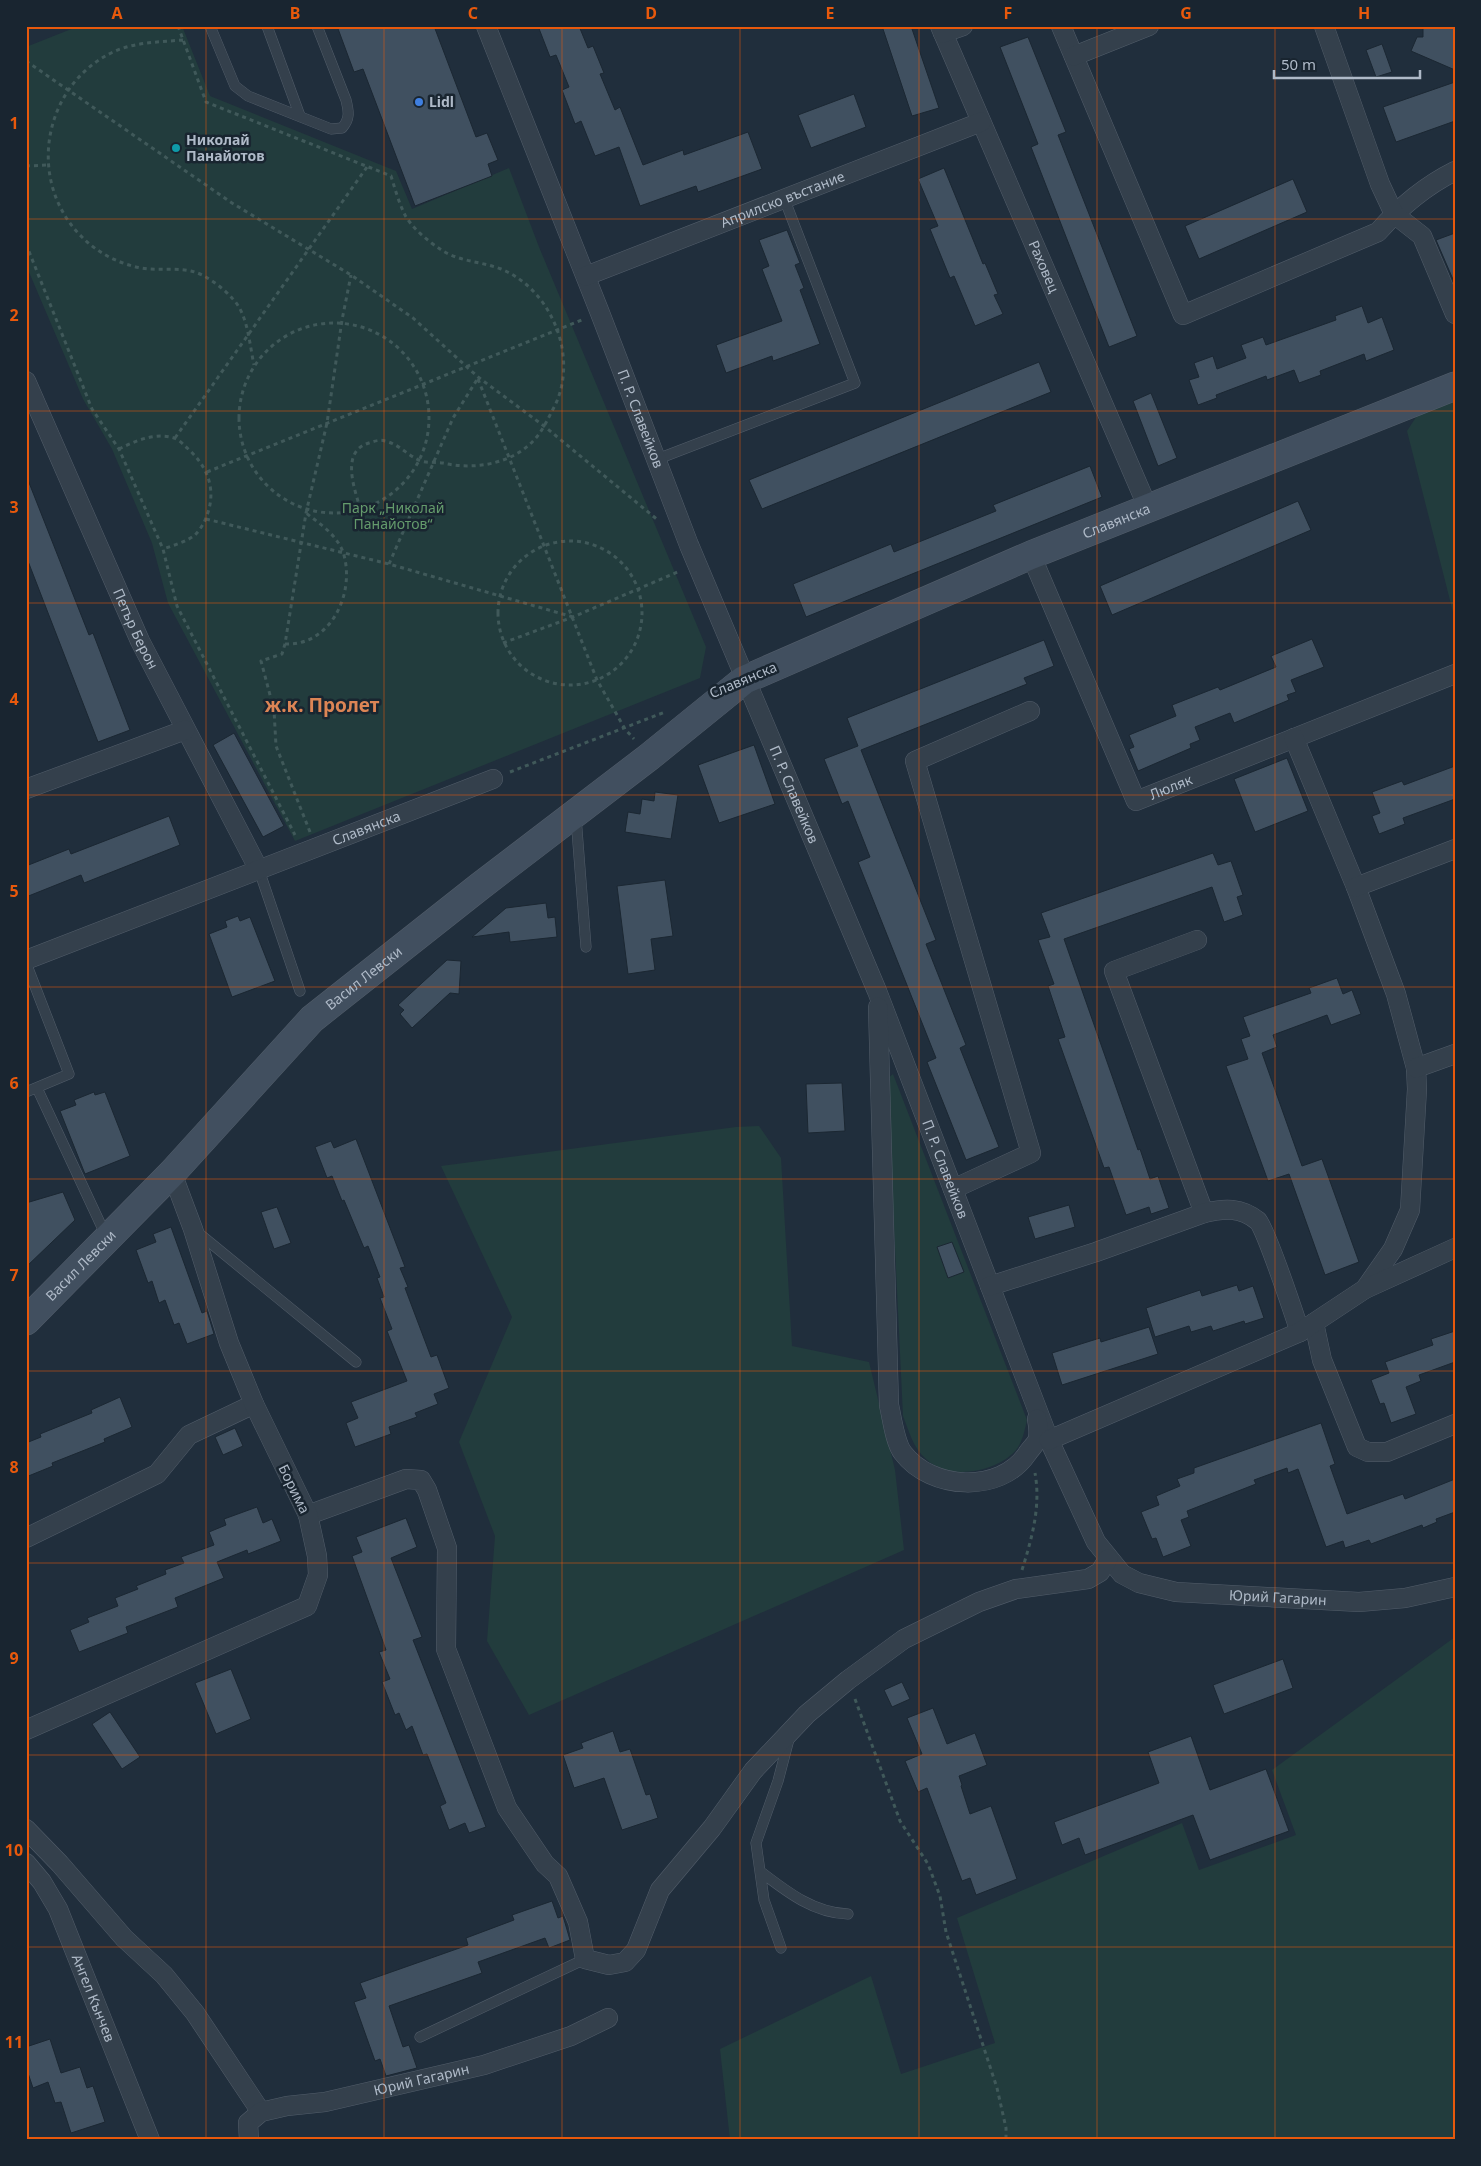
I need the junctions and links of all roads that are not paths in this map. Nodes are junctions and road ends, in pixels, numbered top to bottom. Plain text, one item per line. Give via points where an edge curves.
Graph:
1 (210, 26) edge
2 (267, 26) edge
3 (486, 26) edge
4 (963, 26) edge
5 (1061, 26) edge
6 (1149, 26) edge
7 (1324, 26) edge
8 (321, 27) edge
9 (942, 30) edge
10 (1074, 56) junction
11 (300, 116) junction
12 (980, 122) junction
13 (1455, 170) edge
14 (784, 198) junction
15 (1394, 214) junction
16 (586, 276) junction
17 (1455, 314) edge
18 (26, 382) edge
19 (1455, 386) edge
20 (655, 460) junction
21 (1148, 508) junction
22 (1031, 555) junction
23 (1455, 674) edge
24 (744, 680) junction
25 (1030, 711) dead end
26 (185, 730) junction
27 (1294, 738) junction
28 (494, 779) road end
29 (26, 788) edge
30 (575, 813) junction
31 (1455, 849) edge
32 (259, 870) junction
33 (1356, 887) junction
34 (1197, 940) dead end
35 (586, 947) dead end
36 (26, 962) edge
37 (300, 991) dead end
38 (877, 991) junction
39 (1455, 1054) edge
40 (1416, 1068) junction
41 (36, 1088) junction
42 (26, 1092) edge
43 (172, 1173) junction
44 (953, 1189) junction
45 (1204, 1214) junction
46 (193, 1229) junction
47 (107, 1239) junction
48 (1455, 1248) edge
49 (990, 1286) junction
50 (1365, 1289) junction
51 (26, 1321) edge
52 (1307, 1327) junction
53 (356, 1362) dead end
54 (254, 1404) junction
55 (1037, 1410) junction
56 (1455, 1424) edge
57 (1049, 1440) junction
58 (308, 1516) junction
59 (26, 1538) edge
60 (1108, 1559) junction
61 (1455, 1587) edge
62 (26, 1730) edge
63 (791, 1730) junction
64 (26, 1829) edge
65 (26, 1863) edge
66 (761, 1872) junction
67 (848, 1914) dead end
68 (781, 1948) dead end
69 (585, 1959) junction
70 (608, 2018) dead end
71 (420, 2037) dead end
72 (261, 2112) junction
73 (150, 2140) edge
74 (249, 2140) edge

1 - 11 lane via 235,86 248,96
2 - 11 lane
3 - 16 street, П. Р. Славейков
4 - 9 street
5 - 10 street
6 - 10 street
7 - 15 street via 1380,184
8 - 11 lane via 346,100 347,122 342,128 331,129
9 - 12 street, Раховец
10 - 15 street via 1182,315 1378,232
12 - 14 street, Априлско въстание
12 - 21 street, Раховец
13 - 15 street via 1432,183
14 - 16 street, Априлско въстание
14 - 20 lane via 855,383
15 - 17 street via 1422,236
16 - 20 street, П. Р. Славейков
18 - 26 street, Петър Берон via 140,641
19 - 21 street, Славянска
20 - 24 street, П. Р. Славейков
21 - 22 street, Славянска
22 - 24 street, Славянска
22 - 27 street, Люляк via 1136,801
23 - 27 street, Люляк
24 - 30 street, Васил Левски
24 - 38 street, П. Р. Славейков
25 - 44 street via 915,761 1031,1154
26 - 29 street
26 - 32 street, Петър Берон
27 - 33 street
28 - 32 street, Славянска
30 - 35 lane
30 - 43 street, Васил Левски via 312,1019
31 - 33 street
32 - 36 street, Славянска
32 - 37 lane
33 - 40 street via 1396,994
34 - 45 street via 1114,971
36 - 41 lane via 69,1074
38 - 44 street, П. Р. Славейков
38 - 55 street via 889,1405 902,1453 925,1472 957,1483 974,1483 1008,1471 1022,1462 1038,1438
39 - 40 street
40 - 50 street via 1410,1210 1393,1249
41 - 42 lane
41 - 47 lane
43 - 46 street, Борима
43 - 47 street, Васил Левски
44 - 49 street, П. Р. Славейков
45 - 49 street
45 - 52 street via 1241,1210 1260,1222
46 - 53 lane
46 - 54 street, Борима via 229,1343
47 - 51 street, Васил Левски
48 - 50 street
49 - 55 street, П. Р. Славейков
50 - 52 street
52 - 56 street via 1357,1446 1368,1452 1387,1452
52 - 57 street
54 - 58 street, Борима
54 - 59 street via 189,1435 157,1474
55 - 57 street, П. Р. Славейков
57 - 60 street, П. Р. Славейков via 1096,1542
58 - 62 street, Борима via 318,1575 307,1606
58 - 69 street via 406,1480 421,1480 447,1548 446,1649 507,1808 545,1864 558,1876 578,1922
60 - 61 street, Юрий Гагарин via 1122,1574 1139,1583 1176,1592 1359,1602 1405,1598
60 - 63 street via 1100,1572 1088,1579 1016,1589 979,1602 904,1639 848,1680
63 - 66 lane via 778,1781 756,1843
63 - 69 street via 753,1771 712,1828 660,1890 631,1956 625,1962 609,1965
64 - 72 street via 124,1938 164,1975 195,2013
65 - 73 street, Ангел Кънчев via 58,1909
66 - 67 lane via 788,1893 816,1908 834,1914
66 - 68 lane via 764,1900
69 - 71 lane
70 - 72 street, Юрий Гагарин via 571,2036 484,2065 325,2102
72 - 74 street via 248,2124

